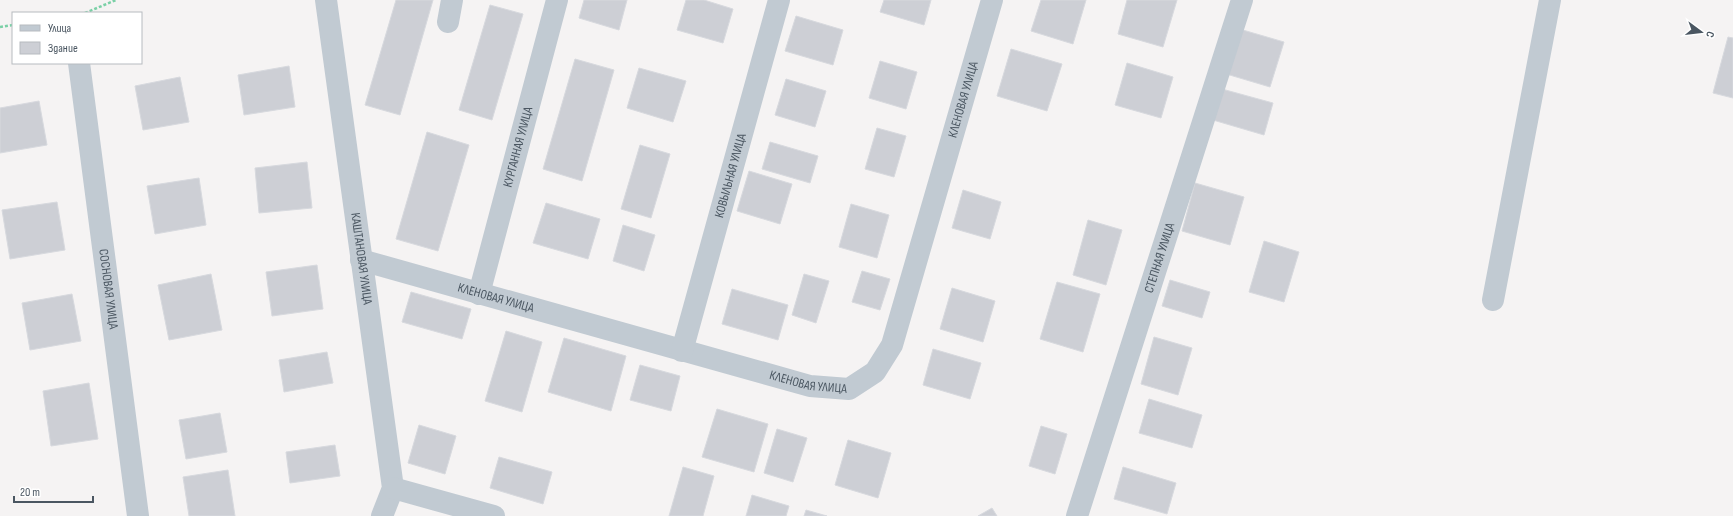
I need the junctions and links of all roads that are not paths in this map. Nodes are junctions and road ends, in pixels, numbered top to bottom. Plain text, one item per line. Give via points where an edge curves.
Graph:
1 (326, 0) edge
2 (452, 0) edge
3 (557, 0) edge
4 (780, 0) edge
5 (992, 0) edge
6 (1242, 0) edge
7 (1550, 0) edge
8 (448, 22) dead end
9 (79, 64) edge
10 (361, 260) junction
11 (479, 294) junction
12 (1493, 300) dead end
13 (682, 351) junction
14 (394, 488) junction
15 (138, 516) edge
16 (382, 516) edge
17 (494, 516) edge
18 (1077, 516) edge

1 - 10 street, КАШТАНОВАЯ УЛИЦА
2 - 8 street
3 - 11 street, КУРГАННАЯ УЛИЦА
4 - 13 street, КОВЫЛЬНАЯ УЛИЦА
5 - 13 street, КЛЕНОВАЯ УЛИЦА via 892,345 875,372 849,389 810,386
6 - 18 street, СТЕПНАЯ УЛИЦА
7 - 12 street
9 - 15 street, СОСНОВАЯ УЛИЦА
10 - 11 street, КЛЕНОВАЯ УЛИЦА
10 - 14 street, КАШТАНОВАЯ УЛИЦА
11 - 13 street, КЛЕНОВАЯ УЛИЦА
14 - 16 street
14 - 17 street

